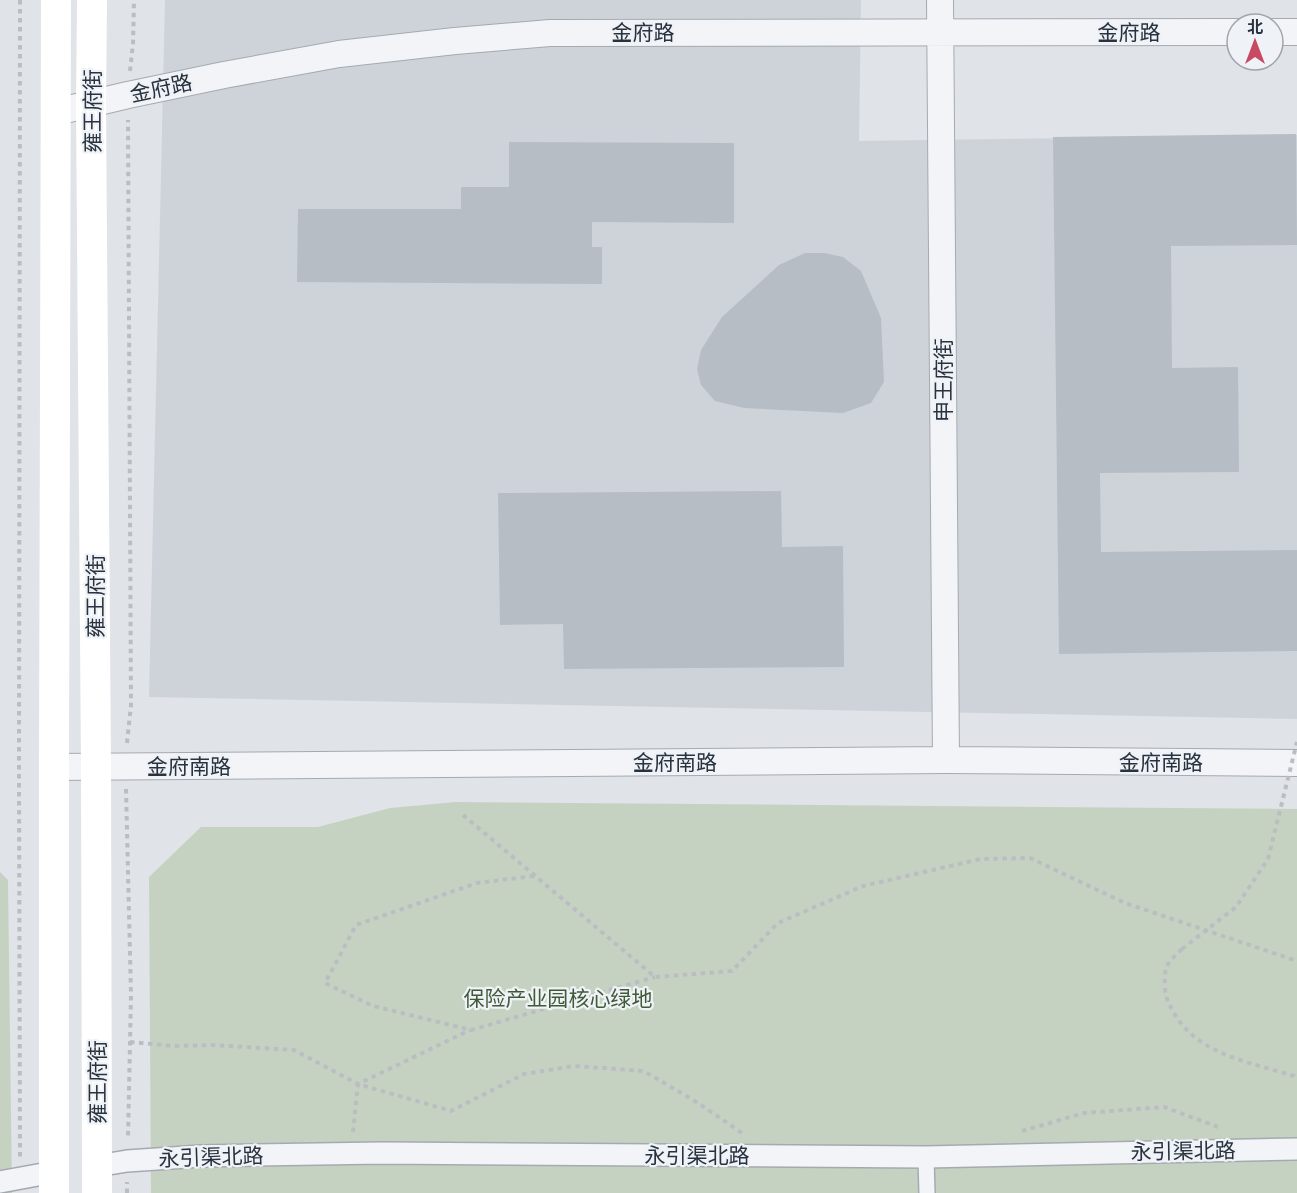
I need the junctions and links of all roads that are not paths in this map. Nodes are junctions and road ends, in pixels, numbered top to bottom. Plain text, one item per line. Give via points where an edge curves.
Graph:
1 (56, 0) edge
2 (92, 0) edge
3 (940, 0) edge
4 (1225, 32) edge
5 (940, 33) junction
6 (91, 104) junction
7 (56, 112) junction
8 (946, 760) junction
9 (1297, 763) edge
10 (54, 767) junction
11 (96, 767) junction
12 (1297, 1149) edge
13 (926, 1157) junction
14 (10, 1180) edge
15 (97, 1180) edge
16 (54, 1184) edge
17 (927, 1193) edge

1 - 7 main road, 雍王府街
2 - 6 main road, 雍王府街
3 - 5 street, 申王府街
4 - 5 street, 金府路
5 - 6 street, 金府路 via 550,33 339,54
5 - 8 street, 申王府街
6 - 7 street, 金府路
6 - 11 main road, 雍王府街
7 - 10 main road, 雍王府街
8 - 9 street, 金府南路
8 - 11 street, 金府南路
10 - 11 street, 金府南路
10 - 16 main road, 雍王府街
11 - 15 main road, 雍王府街
12 - 13 street, 永引渠北路
13 - 15 street, 永引渠北路 via 351,1153 201,1156 127,1161
13 - 17 street
14 - 16 street

